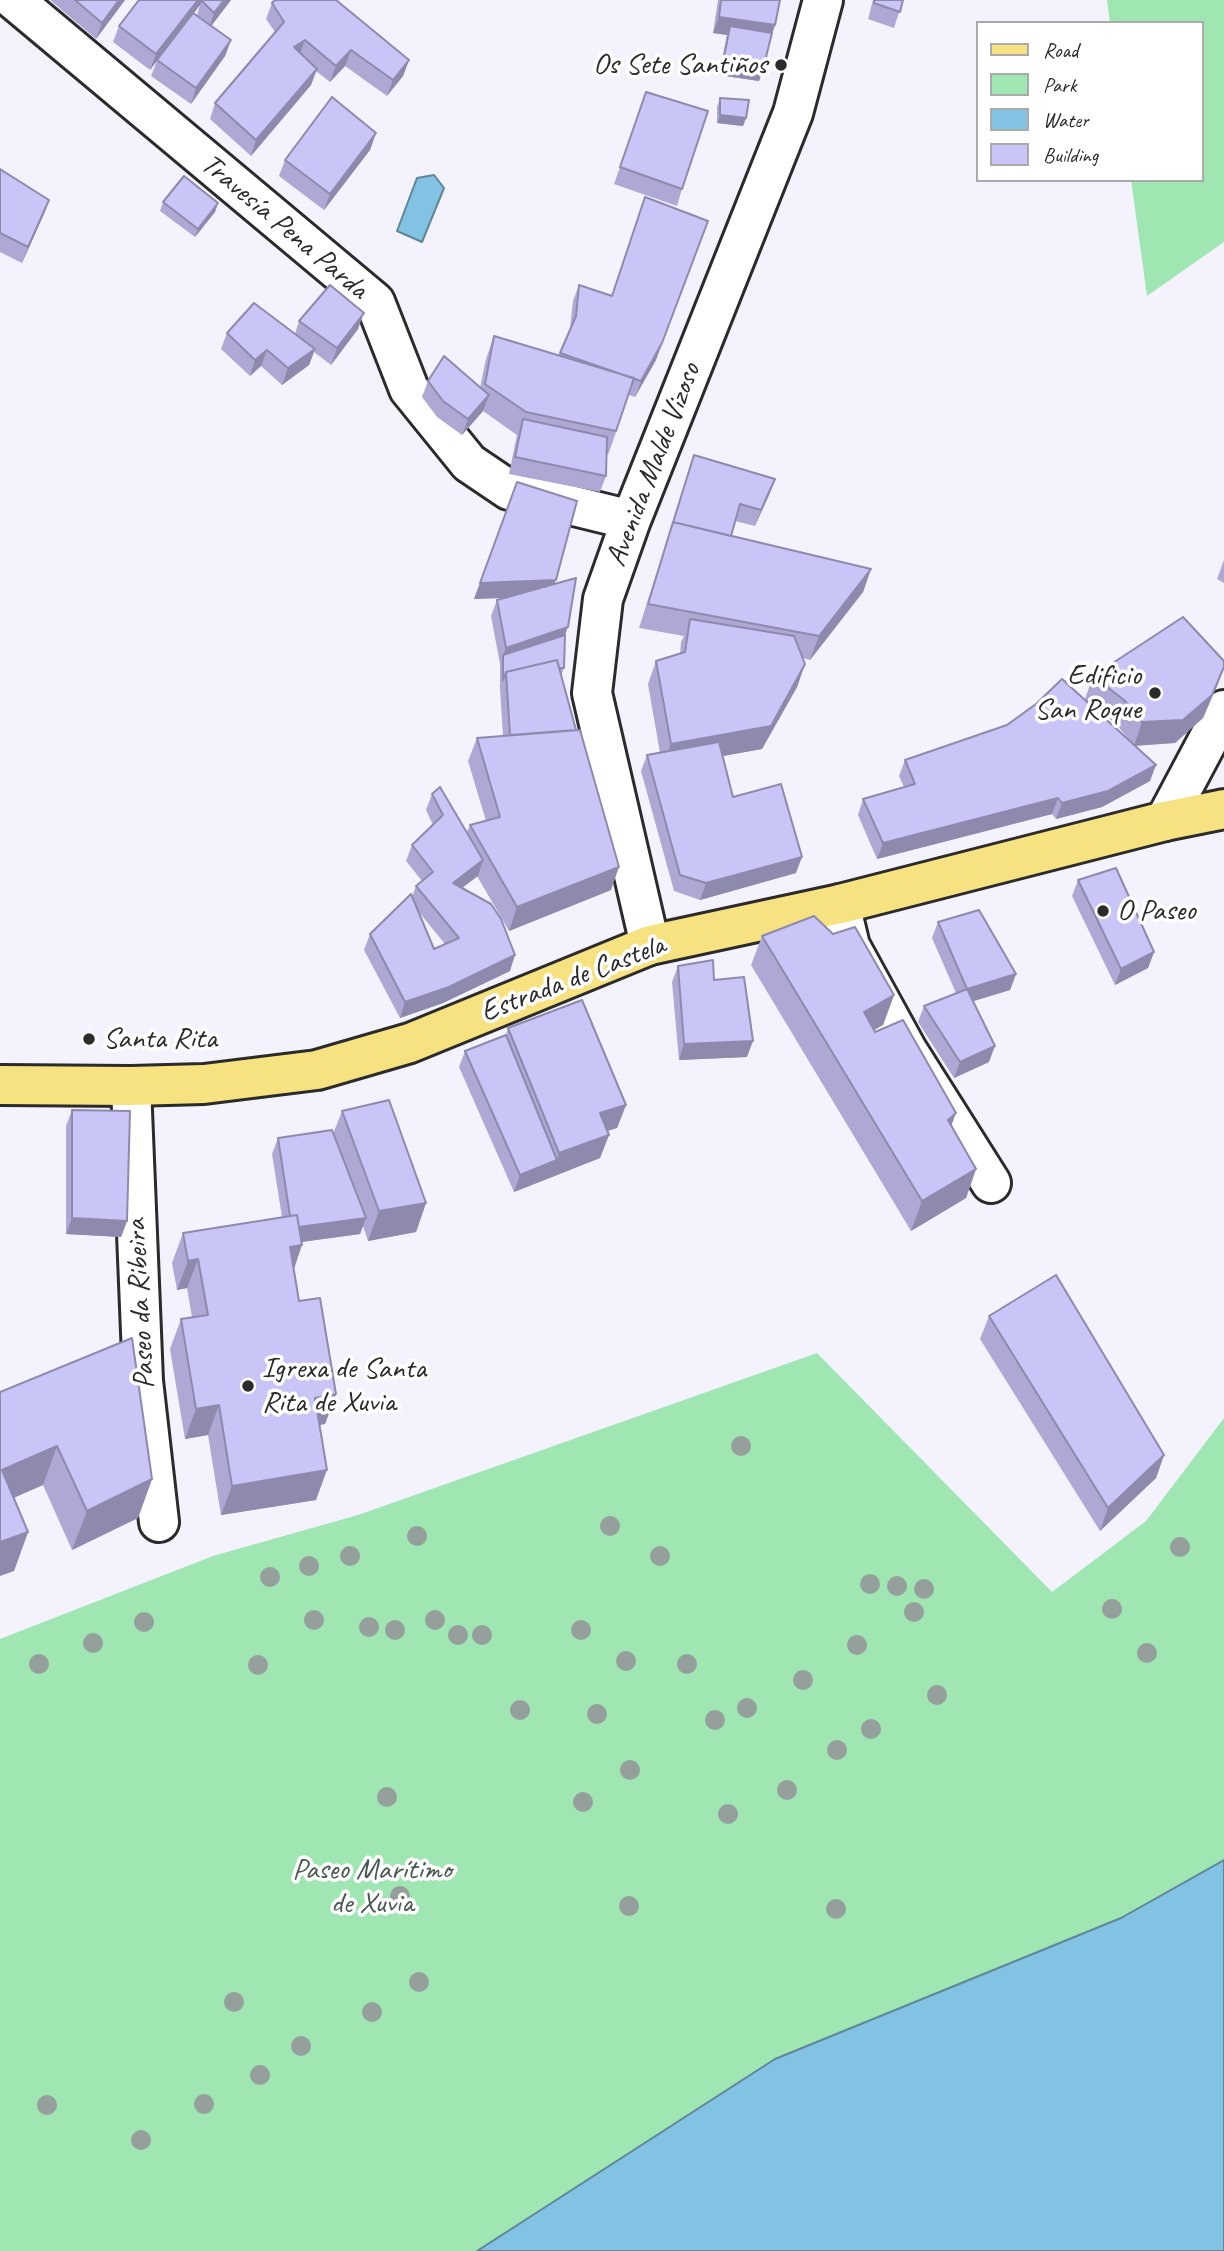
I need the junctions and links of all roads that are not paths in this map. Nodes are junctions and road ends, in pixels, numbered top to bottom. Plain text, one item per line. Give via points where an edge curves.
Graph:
1 (14, 0) edge
2 (823, 0) edge
3 (631, 520) junction
4 (1224, 710) edge
5 (1224, 809) edge
6 (1165, 821) junction
7 (841, 904) junction
8 (650, 944) junction
9 (0, 1085) edge
10 (131, 1086) junction
11 (991, 1183) dead end
12 (141, 1342) junction
13 (103, 1357) edge
14 (159, 1522) dead end

1 - 3 street, Travesía Pena Parda via 374,302 409,389 469,463 509,490
2 - 3 street, Avenida Malde Vizoso via 793,113
3 - 8 street, Avenida Malde Vizoso via 603,598 592,693
4 - 6 street
5 - 6 main road, Estrada de Castela
6 - 7 main road, Estrada de Castela
7 - 8 main road, Estrada de Castela
7 - 11 street via 850,946 907,1050
8 - 10 main road, Estrada de Castela via 411,1043 317,1070 204,1084
9 - 10 main road, Estrada de Castela
10 - 12 street, Paseo da Ribeira
12 - 13 street
12 - 14 street, Paseo da Ribeira

